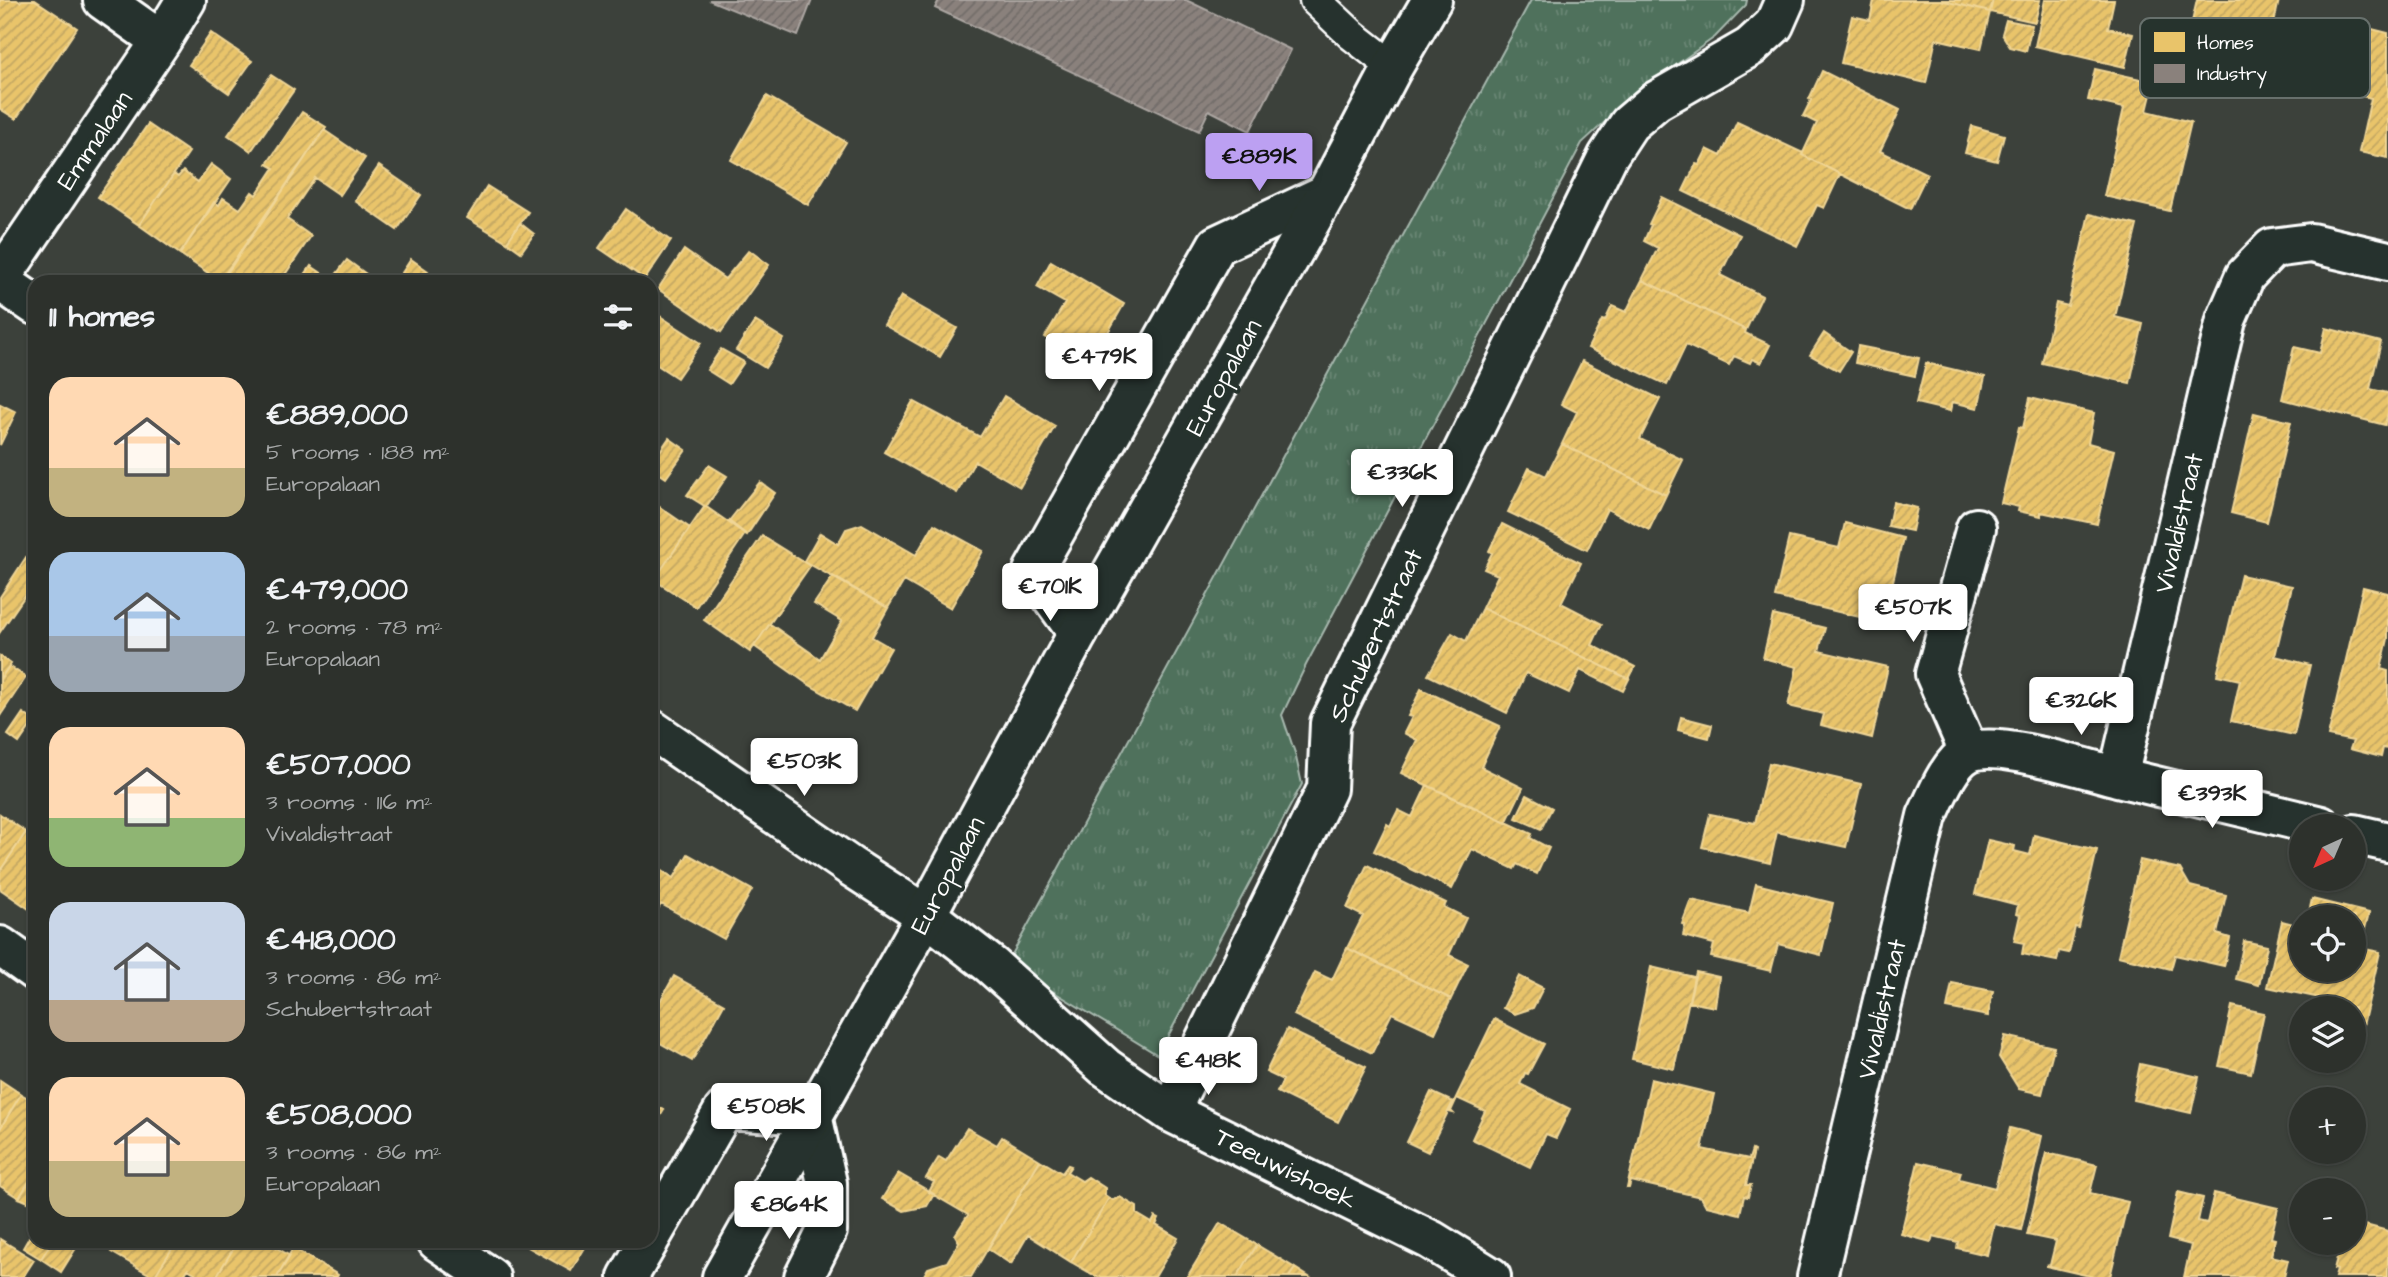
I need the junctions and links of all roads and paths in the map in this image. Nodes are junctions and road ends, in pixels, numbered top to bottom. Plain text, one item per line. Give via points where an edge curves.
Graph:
1 (103, 0) edge
2 (186, 0) edge
3 (1315, 0) edge
4 (1432, 0) edge
5 (1785, 0) edge
6 (161, 41) junction
7 (1393, 67) junction
8 (1326, 194) junction
9 (2388, 261) edge
10 (0, 280) edge
11 (28, 300) edge
12 (1976, 528) dead end
13 (1078, 633) junction
14 (658, 734) edge
15 (1969, 752) junction
16 (2118, 777) junction
17 (2289, 818) edge
18 (2366, 837) edge
19 (2388, 842) edge
20 (926, 915) junction
21 (0, 946) edge
22 (28, 966) edge
23 (1170, 1112) junction
24 (812, 1115) junction
25 (658, 1225) edge
26 (448, 1248) edge
27 (645, 1248) edge
28 (491, 1277) edge
29 (628, 1277) edge
30 (722, 1277) edge
31 (804, 1277) edge
32 (1491, 1277) edge
33 (1817, 1277) edge

1 - 6 street
2 - 6 street, Emmalaan
3 - 7 lane
4 - 7 street, Europalaan
5 - 23 street, Schubertstraat via 1773,25 1750,47 1656,101 1629,124 1608,156 1330,723 1327,789
6 - 10 street, Emmalaan
7 - 8 street, Europalaan
8 - 13 street, Europalaan
8 - 13 street via 1217,245 1210,257 1034,571
9 - 16 street, Vivaldistraat via 2311,243 2272,248 2245,276 2226,320
10 - 11 street
12 - 15 street via 1935,674
13 - 20 street, Europalaan
14 - 20 street, Teeuwishoek
15 - 16 street via 1999,748
15 - 33 street, Vivaldistraat via 1946,775 1927,816
16 - 17 street
18 - 19 street
20 - 23 street, Teeuwishoek via 991,965 1104,1067
20 - 24 street, Europalaan
21 - 22 street
23 - 32 street, Teeuwishoek via 1432,1240
24 - 25 street via 724,1110
24 - 30 street, Europalaan
24 - 31 street via 827,1184 827,1231
26 - 28 street
27 - 29 street

